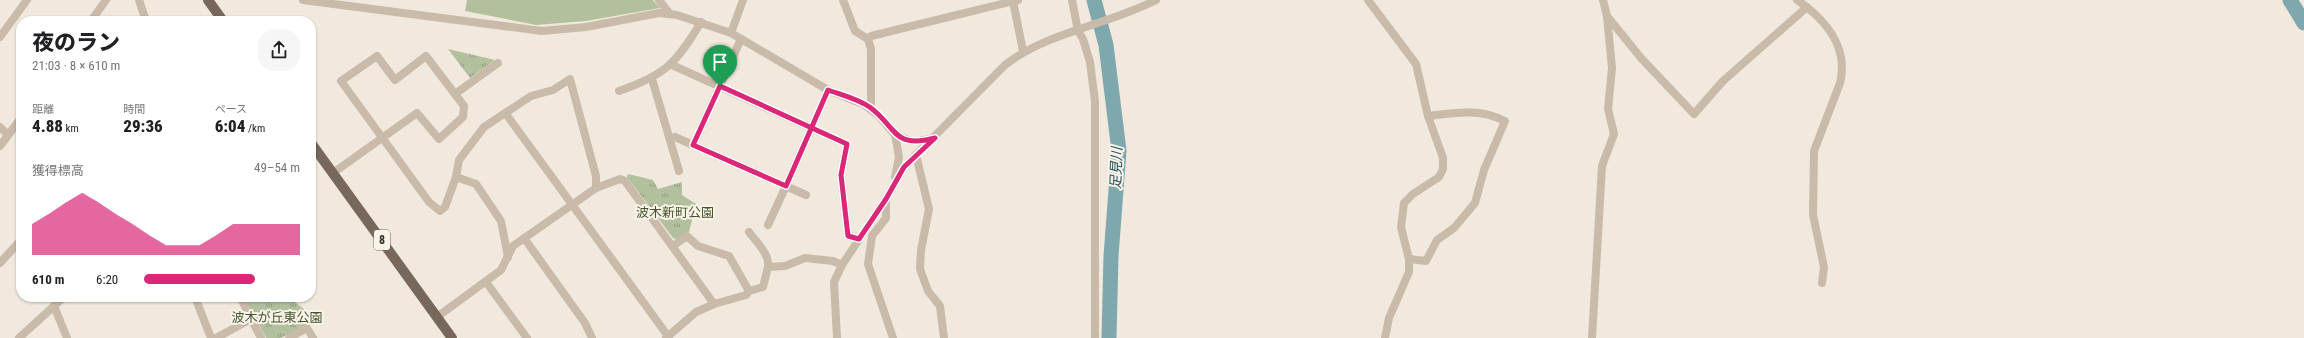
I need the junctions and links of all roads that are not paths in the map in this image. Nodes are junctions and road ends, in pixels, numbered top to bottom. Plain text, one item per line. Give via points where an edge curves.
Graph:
1 (27, 0) edge
2 (106, 0) edge
3 (139, 0) edge
4 (208, 0) edge
5 (303, 0) edge
6 (659, 0) edge
7 (743, 0) edge
8 (843, 0) edge
9 (1072, 0) edge
10 (1156, 0) edge
11 (1368, 0) edge
12 (1603, 0) edge
13 (1797, 0) edge
14 (1016, 1) edge
15 (1807, 7) junction
16 (97, 12) junction
17 (670, 14) junction
18 (94, 16) edge
19 (98, 16) edge
20 (144, 16) edge
21 (219, 16) edge
22 (1607, 16) junction
23 (701, 22) junction
24 (1079, 31) junction
25 (731, 33) junction
26 (0, 37) edge
27 (741, 39) junction
28 (868, 39) junction
29 (1023, 51) junction
30 (498, 62) dead end
31 (672, 65) junction
32 (652, 79) junction
33 (720, 86) junction
34 (828, 90) junction
35 (619, 91) dead end
36 (455, 94) junction
37 (870, 108) junction
38 (506, 114) junction
39 (1428, 116) junction
40 (16, 125) edge
41 (0, 127) edge
42 (811, 128) junction
43 (8, 135) junction
44 (894, 135) junction
45 (383, 137) junction
46 (675, 137) dead end
47 (935, 138) junction
48 (693, 145) junction
49 (0, 146) edge
50 (316, 150) edge
51 (916, 155) junction
52 (679, 171) dead end
53 (333, 173) junction
54 (456, 177) junction
55 (786, 186) junction
56 (893, 186) junction
57 (596, 188) junction
58 (806, 195) dead end
59 (886, 199) junction
60 (571, 205) junction
61 (768, 225) dead end
62 (864, 231) junction
63 (749, 232) dead end
64 (872, 236) junction
65 (524, 238) junction
66 (859, 239) junction
67 (16, 245) edge
68 (673, 246) junction
69 (508, 257) junction
70 (1409, 259) junction
71 (0, 263) edge
72 (842, 265) junction
73 (768, 267) junction
74 (486, 282) junction
75 (1822, 284) dead end
76 (749, 291) junction
77 (58, 302) edge
78 (197, 302) edge
79 (242, 302) edge
80 (714, 304) junction
81 (54, 306) junction
82 (437, 318) junction
83 (251, 319) junction
84 (667, 337) edge
85 (20, 338) edge
86 (67, 338) edge
87 (211, 338) edge
88 (216, 338) edge
89 (261, 338) edge
90 (289, 338) edge
91 (313, 338) edge
92 (452, 338) edge
93 (527, 338) edge
94 (592, 338) edge
95 (837, 338) edge
96 (893, 338) edge
97 (944, 338) edge
98 (1095, 338) edge
99 (1385, 338) edge
100 (1592, 338) edge

1 - 26 street
2 - 16 street
3 - 20 street
4 - 21 main road
5 - 17 street via 542,31 586,27 659,13
6 - 17 street
7 - 25 street
8 - 28 street via 855,31
9 - 24 street
10 - 24 street
11 - 39 street via 1416,64
12 - 22 street
13 - 15 street
14 - 28 street via 871,36
14 - 29 street
15 - 22 street via 1723,81 1694,114 1641,58
15 - 75 street via 1834,37 1842,59 1843,73 1814,151 1814,215 1824,267
16 - 18 street
16 - 19 street
17 - 23 street
22 - 100 street via 1613,77 1608,110 1614,134 1602,166
23 - 25 street
23 - 31 street
24 - 29 street
24 - 98 street via 1090,62 1095,101
25 - 27 street
27 - 33 street
27 - 34 street
28 - 37 street via 871,49
29 - 47 street via 1005,65
30 - 36 street
31 - 32 street
31 - 33 street
32 - 35 street
32 - 52 street
33 - 42 street
33 - 48 street
34 - 37 street
34 - 42 street
36 - 45 street via 464,106 463,117 439,139 417,113
36 - 45 street via 426,56 395,80 377,56 341,81
37 - 44 street
38 - 54 street via 484,127 460,160
38 - 57 street via 531,96 553,90 570,79 596,176
38 - 60 street
39 - 70 street via 1443,158 1443,170 1439,177 1404,203 1401,227
39 - 70 street via 1470,112 1490,114 1505,121 1484,170 1475,203 1454,228 1437,240 1426,261
40 - 43 street
41 - 43 street
42 - 55 street
42 - 66 street via 847,144 841,175 841,191 848,236
43 - 49 street
44 - 47 street via 911,141
44 - 56 street via 899,157
45 - 53 street
45 - 54 street via 429,202 440,211 445,207
46 - 48 street
47 - 51 street
48 - 55 street
50 - 53 main road, 8
51 - 56 street via 904,167
51 - 97 street via 930,209 920,250 920,269 928,291 940,306
53 - 82 main road, 8
54 - 69 street via 476,184 501,221
55 - 58 street
55 - 61 street
56 - 59 street
57 - 60 street
57 - 68 street via 620,179 625,181
59 - 62 street
59 - 64 street via 886,218
60 - 65 street
60 - 84 street
62 - 64 street
62 - 66 street
63 - 73 street via 766,253
64 - 96 street via 869,271
65 - 69 street via 513,246
65 - 94 street via 585,323
66 - 72 street
67 - 71 street
68 - 76 street via 687,236 698,246 728,256
68 - 80 street
69 - 74 street via 501,270
70 - 99 street via 1409,272 1389,318
72 - 73 street via 833,261 805,258 785,266
72 - 95 street via 834,282
73 - 76 street via 763,287
74 - 82 street
74 - 93 street
76 - 80 street via 746,295
77 - 81 street
78 - 87 street
79 - 83 street
80 - 84 street via 696,312
81 - 85 street
81 - 86 street
82 - 92 main road, 8
83 - 88 street
83 - 89 street
90 - 91 street via 307,328

